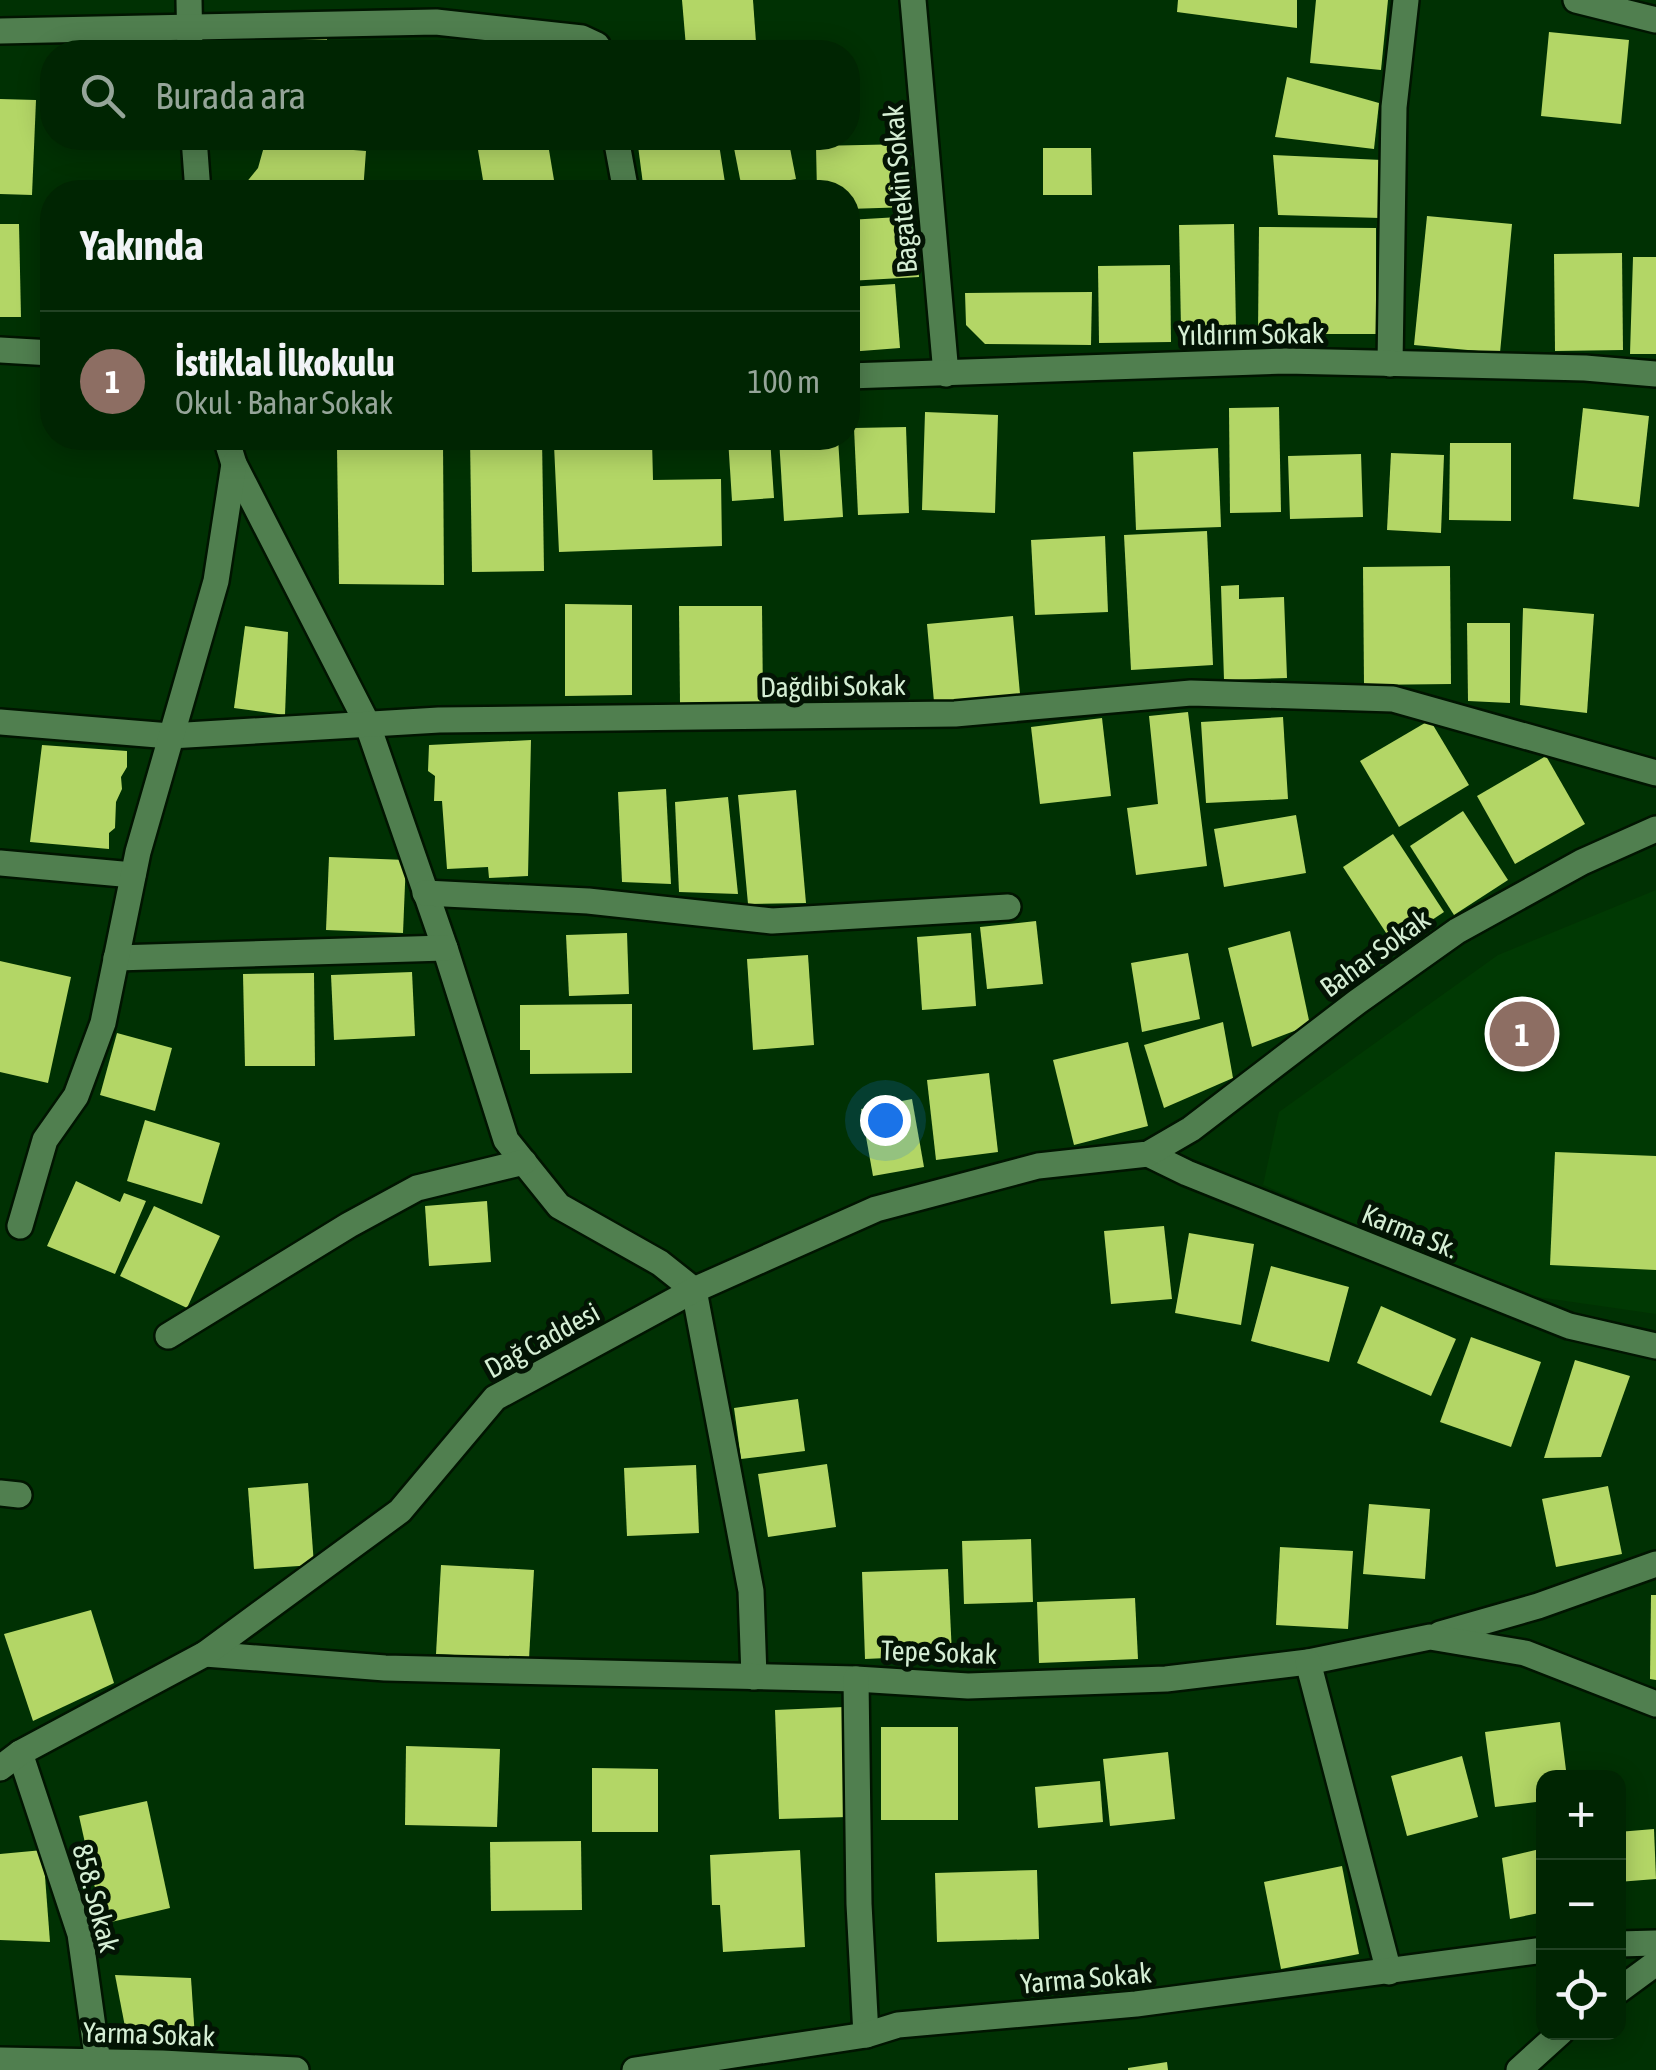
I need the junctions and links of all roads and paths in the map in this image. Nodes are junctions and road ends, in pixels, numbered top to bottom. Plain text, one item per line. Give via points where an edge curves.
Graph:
1 (913, 0) edge
2 (1406, 0) edge
3 (1576, 0) edge
4 (189, 13) edge
5 (1656, 20) edge
6 (0, 30) edge
7 (190, 40) edge
8 (586, 40) edge
9 (195, 150) edge
10 (618, 150) edge
11 (197, 180) edge
12 (624, 180) edge
13 (0, 350) edge
14 (40, 352) edge
15 (1390, 364) junction
16 (946, 374) junction
17 (1656, 374) edge
18 (860, 376) edge
19 (230, 450) edge
20 (234, 464) junction
21 (0, 722) edge
22 (367, 723) junction
23 (170, 736) junction
24 (1656, 772) edge
25 (1656, 829) edge
26 (0, 863) edge
27 (133, 875) junction
28 (425, 893) junction
29 (1008, 907) dead end
30 (445, 948) junction
31 (116, 958) junction
32 (1148, 1154) junction
33 (524, 1162) junction
34 (20, 1226) dead end
35 (694, 1290) junction
36 (168, 1336) dead end
37 (1656, 1346) edge
38 (1656, 1564) edge
39 (1430, 1637) junction
40 (206, 1654) junction
41 (1308, 1662) junction
42 (754, 1677) junction
43 (856, 1680) junction
44 (1656, 1704) edge
45 (10, 1761) edge
46 (1656, 1943) edge
47 (1626, 1944) edge
48 (1536, 1951) edge
49 (1656, 1964) edge
50 (1389, 1972) junction
51 (1626, 1985) edge
52 (866, 2035) junction
53 (1552, 2040) edge
54 (0, 2060) edge
55 (98, 2063) junction
56 (162, 2066) edge
57 (296, 2070) edge
58 (636, 2070) edge
59 (1518, 2070) edge

1 - 16 street, Bagatekin Sokak
2 - 15 street via 1394,107
3 - 5 street
4 - 6 street
4 - 7 street
4 - 8 street via 436,22
9 - 11 street
10 - 12 street
13 - 14 street
15 - 16 street, Yıldırım Sokak via 1286,361
15 - 17 street, Yıldırım Sokak
16 - 18 street, Yıldırım Sokak
19 - 20 street
20 - 22 street
20 - 23 street via 216,581
21 - 23 street, Dağdibi Sokak
22 - 23 street, Dağdibi Sokak
22 - 24 street, Dağdibi Sokak via 955,714 1192,693 1393,699
22 - 28 street
23 - 27 street
25 - 32 street, Bahar Sokak via 1457,931
26 - 27 street
27 - 31 street
28 - 29 street via 588,901 772,921
28 - 30 street
30 - 31 street
30 - 33 street via 506,1140
31 - 34 street via 103,1023 76,1096 45,1140
32 - 35 street, Dağ Caddesi via 1038,1166 876,1209
32 - 37 street, Karma Sk. via 1569,1326
33 - 35 street via 560,1206
33 - 36 street via 417,1188
35 - 40 street, Dağ Caddesi via 495,1398 400,1511
35 - 42 street via 751,1590
38 - 39 street
39 - 41 street, Tepe Sokak
39 - 44 street, Tepe Sokak via 1525,1653
40 - 42 street, Tepe Sokak via 385,1668
40 - 45 street, Dağ Caddesi
41 - 43 street, Tepe Sokak via 1166,1679 968,1686
41 - 50 street
42 - 43 street, Tepe Sokak
43 - 52 street
45 - 55 street, 858. Sokak via 80,1934
46 - 47 street
48 - 50 street, Yarma Sokak
49 - 51 street
50 - 52 street, Yarma Sokak via 898,2025
52 - 58 street, Yarma Sokak
53 - 59 street
54 - 55 street, Yarma Sokak
55 - 56 street, Yarma Sokak
56 - 57 street, Yarma Sokak

